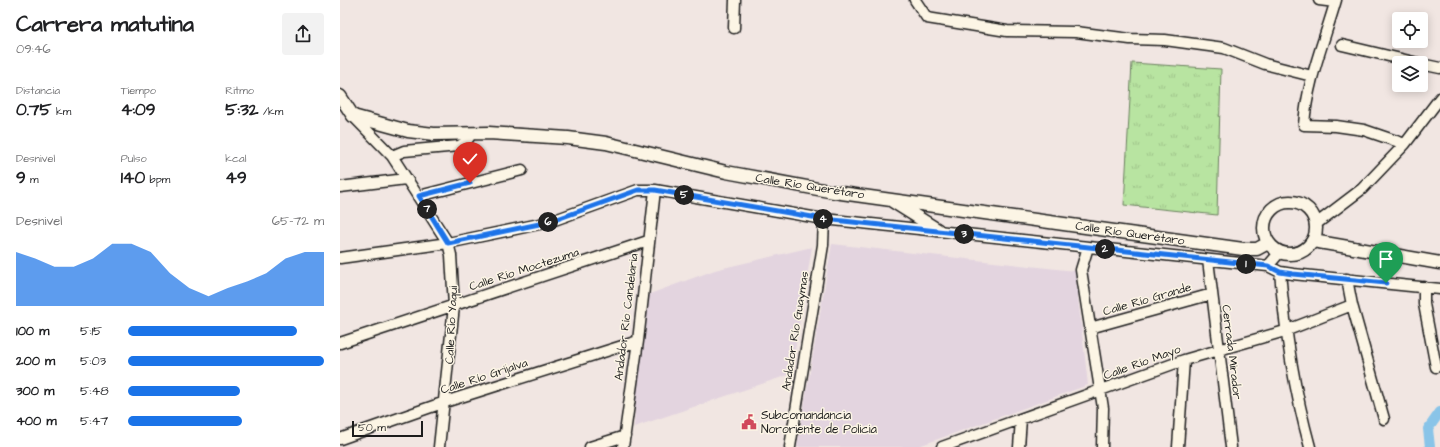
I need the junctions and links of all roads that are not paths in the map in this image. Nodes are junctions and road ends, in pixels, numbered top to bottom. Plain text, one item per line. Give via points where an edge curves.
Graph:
1 (736, 0) edge
2 (915, 0) edge
3 (1319, 0) edge
4 (1336, 1) edge
5 (734, 28) dead end
6 (1342, 45) dead end
7 (1392, 57) edge
8 (1428, 65) edge
9 (1440, 68) edge
10 (1312, 76) junction
11 (340, 96) edge
12 (1440, 98) edge
13 (340, 102) edge
14 (353, 116) junction
15 (471, 134) junction
16 (1406, 144) junction
17 (392, 156) junction
18 (522, 170) dead end
19 (406, 179) junction
20 (340, 187) edge
21 (655, 190) junction
22 (419, 196) junction
23 (891, 200) junction
24 (824, 219) junction
25 (1316, 224) junction
26 (938, 230) junction
27 (648, 241) junction
28 (1313, 241) junction
29 (448, 243) junction
30 (1268, 243) junction
31 (1088, 247) junction
32 (1280, 252) junction
33 (340, 258) edge
34 (1208, 260) junction
35 (1440, 263) edge
36 (1268, 266) junction
37 (1280, 272) junction
38 (1347, 279) junction
39 (1424, 287) junction
40 (1440, 289) edge
41 (1212, 294) junction
42 (454, 306) junction
43 (1352, 306) junction
44 (1090, 328) junction
45 (1285, 331) junction
46 (638, 341) junction
47 (340, 343) edge
48 (1219, 349) junction
49 (1184, 360) junction
50 (1436, 367) dead end
51 (1101, 390) junction
52 (445, 402) junction
53 (1021, 419) junction
54 (1384, 419) dead end
55 (625, 436) junction
56 (340, 439) edge
57 (439, 447) edge
58 (590, 447) edge
59 (622, 447) edge
60 (790, 447) edge
61 (942, 447) edge
62 (1019, 447) edge
63 (1102, 447) edge
64 (1178, 447) edge
65 (1231, 447) edge
66 (1310, 447) edge

1 - 5 street
2 - 10 street via 927,18 1007,31 1076,32 1224,48 1266,64
3 - 4 street
4 - 10 street
6 - 7 street
8 - 9 street
10 - 16 street via 1304,125 1364,130
11 - 14 main road, Calle Río Yaqui
12 - 16 street
13 - 14 main road
14 - 15 main road, Calle Río Querétaro via 408,131
14 - 17 street, Calle Río Yaqui
15 - 17 street via 466,142 459,146 404,151
15 - 23 main road, Calle Río Querétaro via 568,138 606,143 726,172
16 - 25 street via 1362,189
17 - 19 street, Calle Río Yaqui
18 - 22 street
19 - 20 street
19 - 22 street, Calle Río Yaqui
21 - 24 street, Calle Río Querétaro
21 - 27 street, Andador Río Candelaria
21 - 29 street, Calle Río Querétaro via 638,190 549,222
22 - 29 street, Calle Río Yaqui
23 - 26 main road
23 - 30 main road, Calle Río Querétaro via 1243,249 1257,249
24 - 26 street, Calle Río Querétaro
24 - 60 street, Andador Río Guaymas via 823,245
25 - 28 main road
25 - 30 main road via 1314,217 1304,205 1296,202 1281,203 1269,212 1265,219 1264,231
26 - 31 street, Calle Río Querétaro
27 - 42 street, Calle Río Moctezuma
27 - 46 street, Andador Río Candelaria
28 - 32 main road via 1302,251 1287,254
28 - 35 main road
29 - 33 street, Calle Río Querétaro
29 - 42 street, Calle Río Yaqui
30 - 32 main road
31 - 34 street, Calle Río Querétaro
31 - 44 street via 1082,270
32 - 36 street
34 - 36 street, Calle Río Querétaro
34 - 41 street, Cerrada Mirador
36 - 37 street, Calle Río Querétaro
37 - 38 street, Calle Río Querétaro
37 - 45 street
38 - 39 street, Calle Río Querétaro
38 - 43 street
39 - 40 street, Calle Río Querétaro
39 - 50 street via 1424,304
41 - 44 street, Calle Río Grande
41 - 48 street, Cerrada Mirador
42 - 47 street, Calle Río Moctezuma
42 - 52 street, Calle Río Yaqui
43 - 45 street, Calle Río Mayo
43 - 54 street
44 - 51 street
45 - 48 street, Calle Río Mayo
45 - 66 street via 1300,411
46 - 52 street, Calle Río Grijalva
46 - 55 street, Andador Río Candelaria
48 - 49 street, Calle Río Mayo
48 - 65 street, Cerrada Mirador
49 - 51 street, Calle Río Mayo
49 - 64 street
51 - 53 street, Calle Río Mayo
51 - 63 street
52 - 56 street, Calle Río Grijalva
52 - 57 street, Calle Río Yaqui
53 - 61 street, Calle Río Mayo
53 - 62 street
55 - 58 street
55 - 59 street, Andador Río Candelaria

